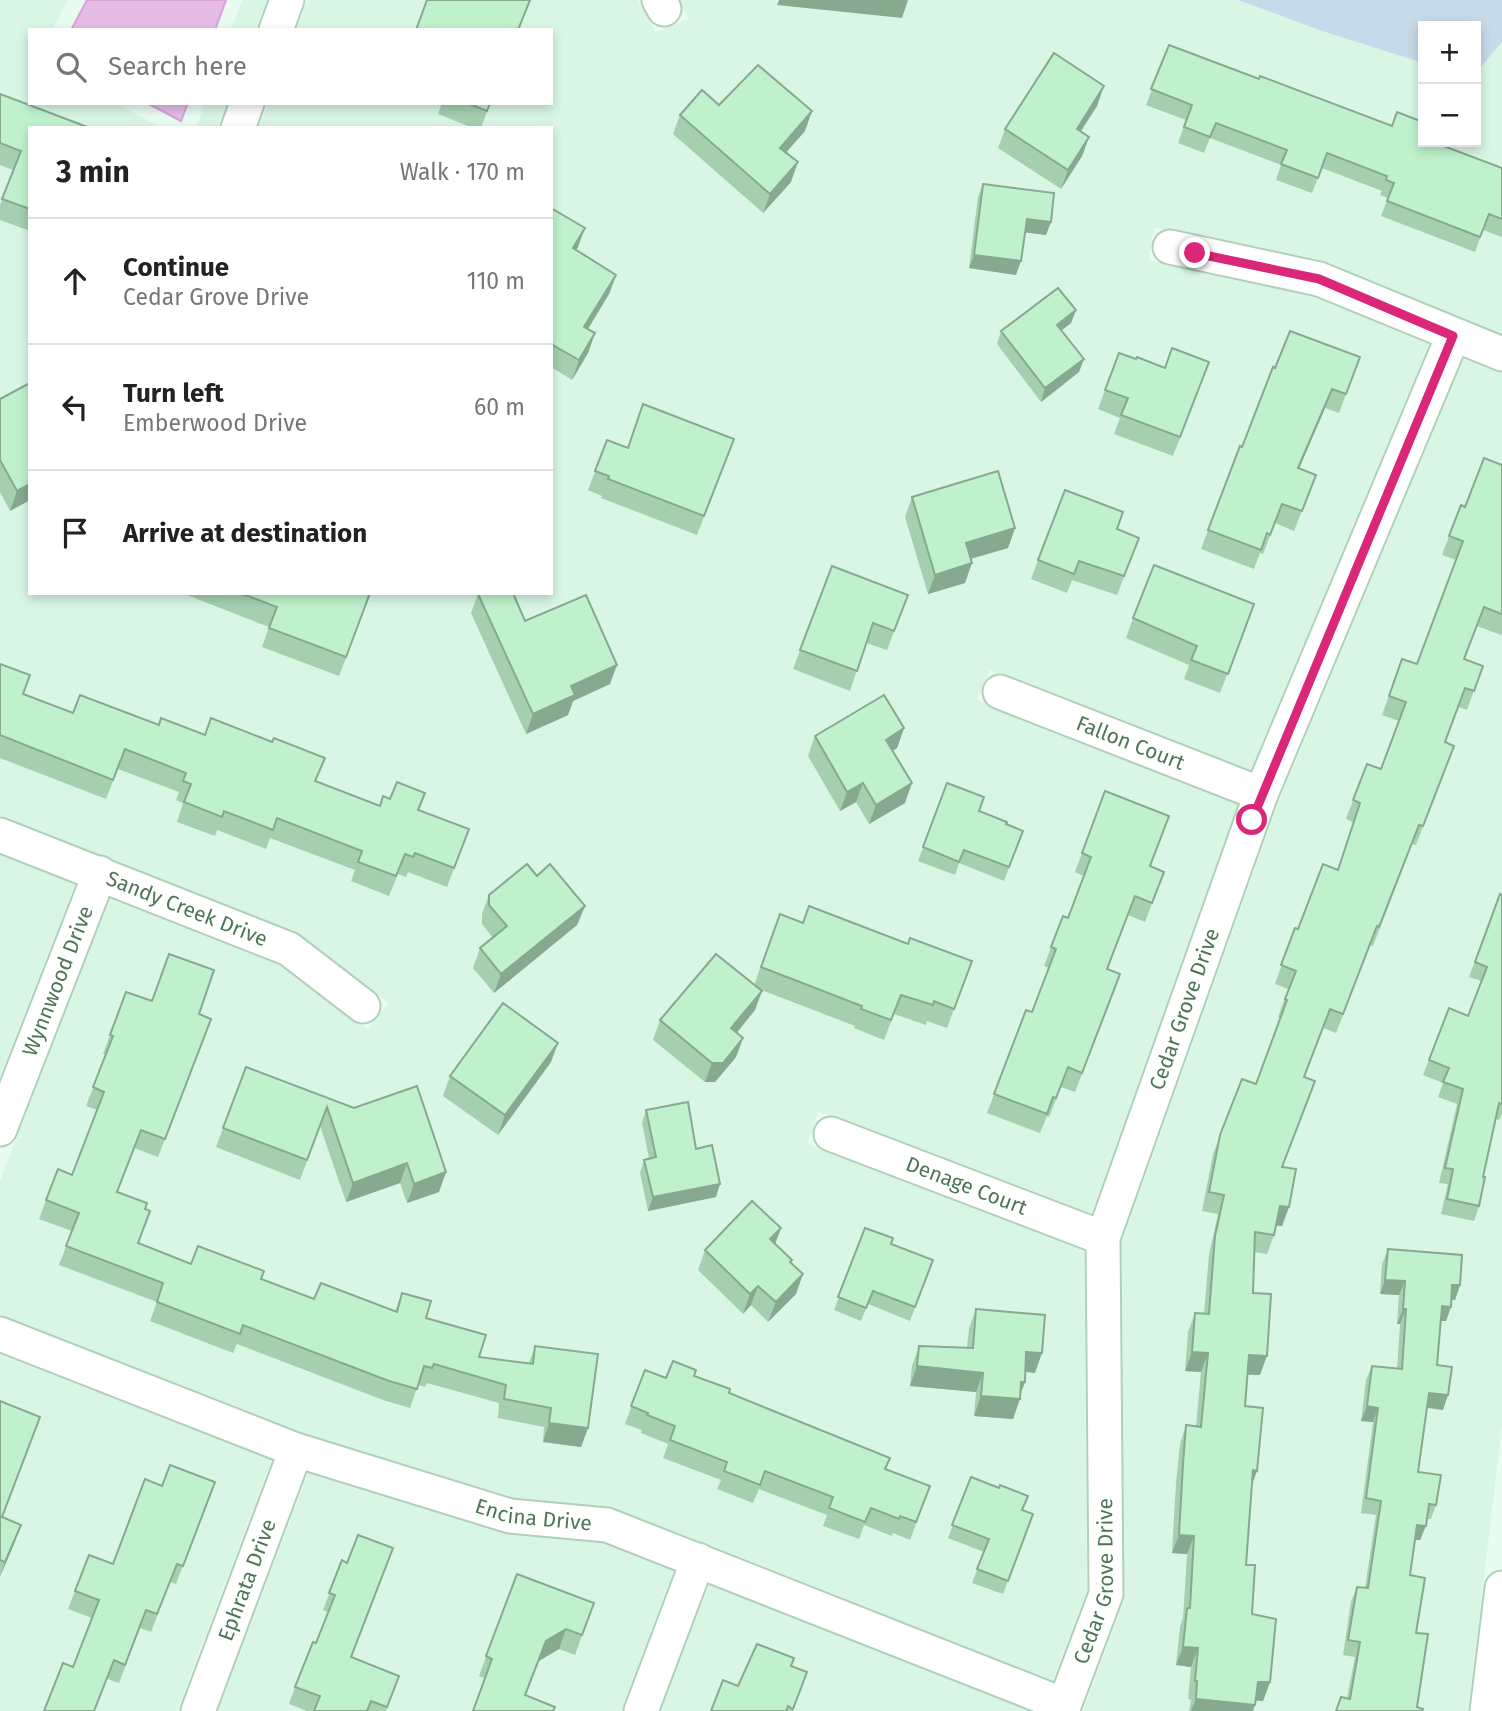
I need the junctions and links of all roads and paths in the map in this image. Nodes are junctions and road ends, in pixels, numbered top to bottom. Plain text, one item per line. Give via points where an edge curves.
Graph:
1 (287, 0) edge
2 (277, 28) edge
3 (246, 105) edge
4 (239, 126) edge
5 (1170, 247) dead end
6 (1453, 336) junction
7 (1502, 355) edge
8 (1000, 692) dead end
9 (1261, 794) junction
10 (0, 835) edge
11 (100, 873) junction
12 (363, 1006) dead end
13 (0, 1129) edge
14 (831, 1134) dead end
15 (1103, 1238) junction
16 (0, 1334) edge
17 (296, 1450) junction
18 (698, 1560) junction
19 (1502, 1588) edge
20 (1063, 1708) edge
21 (198, 1711) edge
22 (641, 1711) edge
23 (1488, 1711) edge

1 - 2 street
3 - 4 street
5 - 6 street via 1319,279
6 - 7 street
6 - 9 street, Cedar Grove Drive
8 - 9 street, Fallon Court
9 - 15 street, Cedar Grove Drive
10 - 11 street, Sandy Creek Drive
11 - 12 street, Sandy Creek Drive via 289,949
11 - 13 street, Wynnwood Drive
14 - 15 street, Denage Court
15 - 20 street, Cedar Grove Drive via 1106,1594
16 - 17 street, Encina Drive
17 - 18 street, Encina Drive via 510,1516 607,1525
17 - 21 street, Ephrata Drive
18 - 20 street, Encina Drive
18 - 22 street
19 - 23 street

